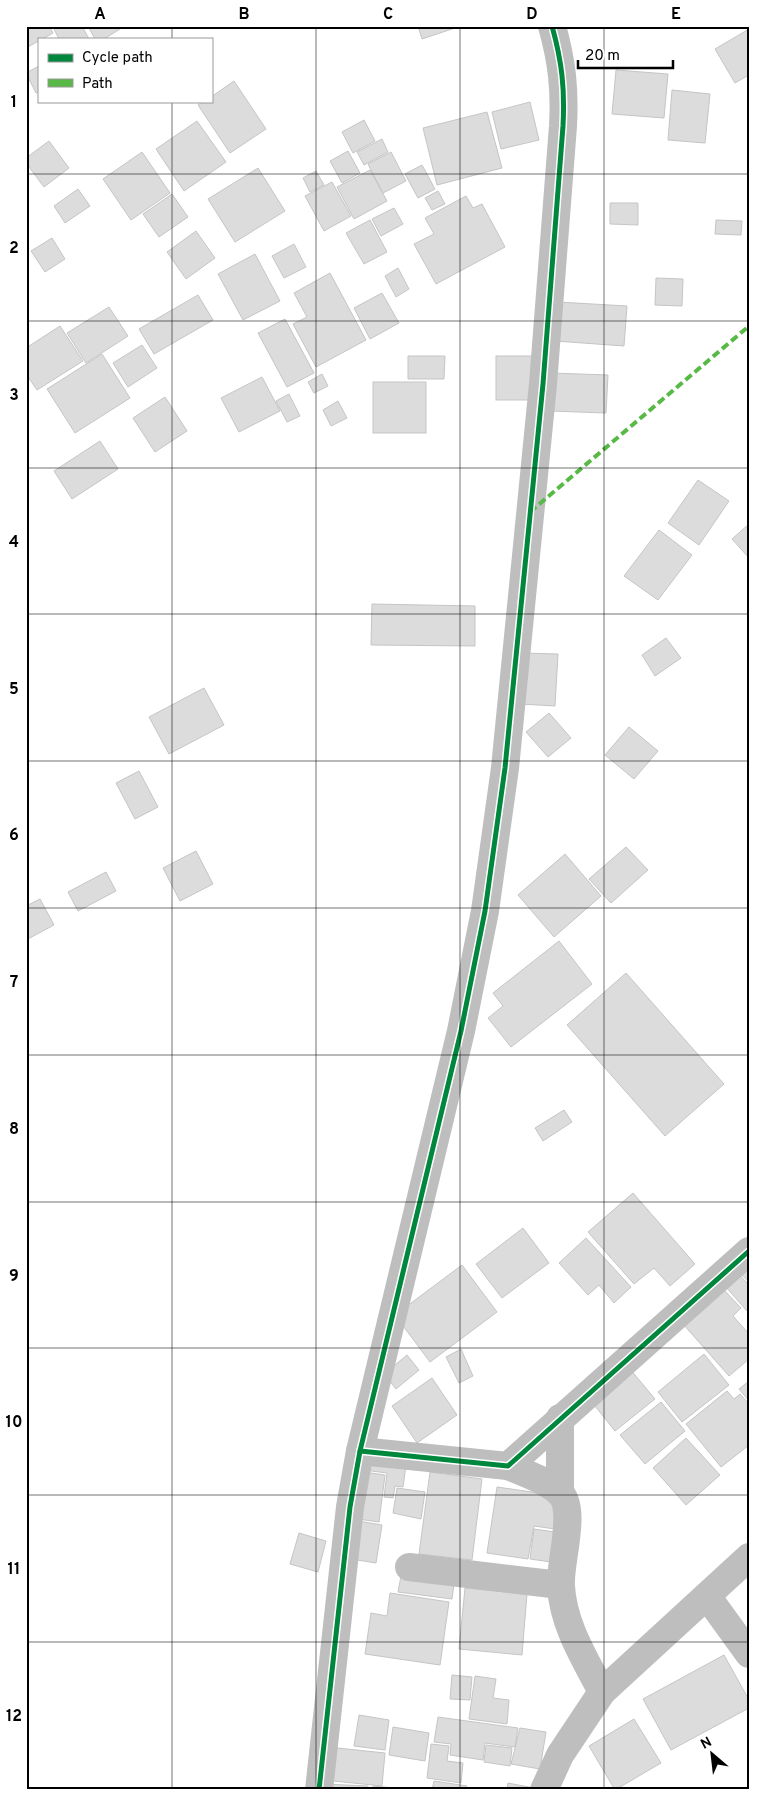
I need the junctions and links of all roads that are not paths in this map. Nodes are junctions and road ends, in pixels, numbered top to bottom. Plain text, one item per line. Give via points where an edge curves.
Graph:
1 (552, 26) edge
2 (749, 1251) edge
3 (560, 1418) junction
4 (360, 1451) junction
5 (508, 1466) junction
6 (560, 1493) junction
7 (749, 1557) edge
8 (409, 1567) dead end
9 (560, 1585) junction
10 (706, 1596) junction
11 (749, 1654) edge
12 (602, 1692) junction
13 (319, 1790) edge
14 (544, 1790) edge

1 - 4 street via 561,58 565,92 563,126 543,384 505,768 484,911 461,1031
2 - 3 street
3 - 5 street
3 - 6 street
4 - 5 street
4 - 13 street via 350,1507
5 - 6 street via 533,1476
6 - 9 street via 568,1512
7 - 10 street
8 - 9 street
9 - 12 street via 572,1634
10 - 11 street
10 - 12 street
12 - 14 street via 560,1755

